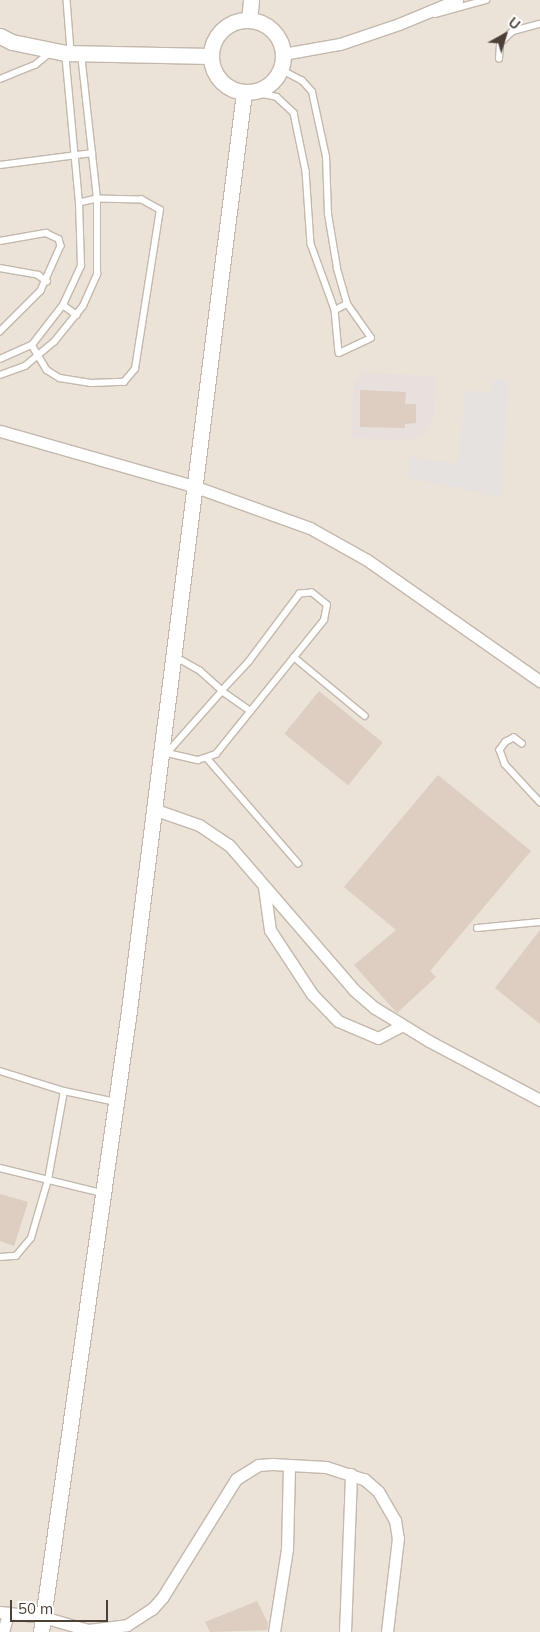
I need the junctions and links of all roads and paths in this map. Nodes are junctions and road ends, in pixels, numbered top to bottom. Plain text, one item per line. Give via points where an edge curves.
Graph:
1 (251, 0) edge
2 (457, 0) edge
3 (486, 0) edge
4 (64, 1) edge
5 (249, 20) junction
6 (399, 24) junction
7 (540, 24) edge
8 (0, 36) edge
9 (67, 52) junction
10 (283, 54) junction
11 (211, 56) junction
12 (499, 59) dead end
13 (280, 70) junction
14 (0, 79) edge
15 (248, 92) junction
16 (74, 153) junction
17 (92, 153) junction
18 (0, 165) edge
19 (97, 199) junction
20 (79, 203) junction
21 (0, 241) edge
22 (0, 268) edge
23 (47, 281) junction
24 (347, 304) junction
25 (63, 305) junction
26 (335, 310) junction
27 (77, 315) junction
28 (0, 332) edge
29 (32, 345) junction
30 (39, 357) junction
31 (0, 359) edge
32 (0, 374) edge
33 (0, 431) edge
34 (196, 487) junction
35 (174, 656) junction
36 (294, 657) junction
37 (540, 681) edge
38 (222, 691) junction
39 (251, 711) junction
40 (365, 716) dead end
41 (522, 744) dead end
42 (163, 752) junction
43 (208, 759) junction
44 (540, 802) edge
45 (153, 809) junction
46 (298, 863) dead end
47 (264, 887) junction
48 (540, 922) edge
49 (477, 928) dead end
50 (402, 1026) junction
51 (0, 1071) edge
52 (64, 1091) junction
53 (540, 1100) edge
54 (116, 1102) junction
55 (0, 1168) edge
56 (48, 1180) junction
57 (102, 1193) junction
58 (0, 1257) edge
59 (289, 1466) junction
60 (351, 1474) junction
61 (4, 1612) edge
62 (42, 1625) edge
63 (77, 1630) edge
64 (3, 1632) edge
65 (274, 1632) edge
66 (345, 1632) edge
67 (387, 1632) edge

1 - 5 street
2 - 6 street
3 - 6 lane
4 - 9 lane
5 - 10 street via 269,28 281,44
5 - 11 street via 239,21 222,30
6 - 10 street via 340,44
7 - 12 lane via 513,31 500,43
8 - 9 street
9 - 11 street
9 - 14 lane
9 - 16 lane
9 - 17 lane
10 - 13 street
11 - 15 street via 217,76 234,90
13 - 15 street via 264,88
13 - 24 lane via 302,81 312,92 326,157 328,214
15 - 26 lane via 277,97 294,113 306,171 311,244
15 - 34 street
16 - 17 lane
16 - 18 lane
16 - 20 lane
17 - 19 lane
19 - 20 lane
19 - 27 lane via 97,274
19 - 30 lane via 142,200 160,210 135,369 124,382 90,383 60,378 47,370
20 - 25 lane via 81,266
21 - 23 lane via 46,233 59,239 61,246
22 - 23 lane via 38,275
23 - 28 lane
24 - 26 lane
24 - 26 lane via 371,338 338,353
25 - 27 lane
25 - 29 lane
27 - 30 lane
29 - 30 lane
29 - 31 lane
30 - 32 lane via 25,366
33 - 34 street
34 - 35 street
34 - 37 street via 274,513 339,542
35 - 38 lane via 200,671
35 - 42 street
36 - 38 lane via 324,620 327,610 327,605 312,593 295,598 249,662
36 - 39 lane
36 - 40 lane
38 - 39 lane
38 - 42 lane
39 - 43 lane via 216,754
41 - 44 lane via 514,738 500,750 505,764
42 - 43 lane via 186,759
42 - 45 street
43 - 46 lane
45 - 47 street via 178,816 216,835
45 - 54 street
47 - 50 street via 354,990
47 - 50 street via 270,930 312,994 338,1021 378,1038
48 - 49 lane
50 - 53 street
51 - 52 lane
52 - 54 lane
52 - 56 lane
54 - 57 street
55 - 56 lane
56 - 57 lane
56 - 58 lane via 28,1244 16,1256
57 - 62 street
59 - 60 street via 326,1467
59 - 63 street via 258,1466 236,1479 152,1609 126,1625 110,1630
59 - 65 street via 287,1549
60 - 66 street
60 - 67 street via 378,1491 395,1520 398,1538
61 - 62 street
61 - 64 street
62 - 63 street

